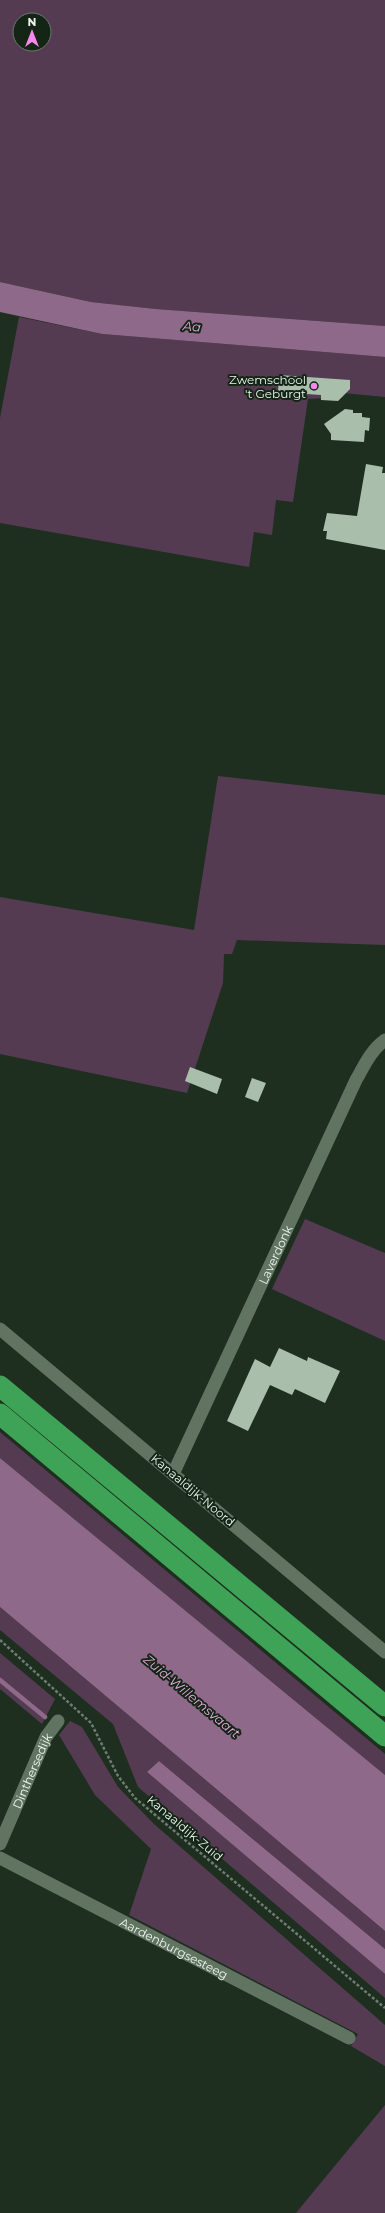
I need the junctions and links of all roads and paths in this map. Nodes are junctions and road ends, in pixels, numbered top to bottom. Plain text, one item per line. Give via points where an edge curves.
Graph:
1 (385, 1040) edge
2 (0, 1329) edge
3 (0, 1386) edge
4 (0, 1414) edge
5 (173, 1474) junction
6 (0, 1640) edge
7 (385, 1652) edge
8 (385, 1706) edge
9 (58, 1721) dead end
10 (385, 1736) edge
11 (0, 1844) edge
12 (0, 1858) edge
13 (385, 2008) edge
14 (349, 2038) dead end

1 - 5 street, Laverdonk via 366,1062 356,1080
2 - 5 street, Kanaaldijk-Noord
3 - 8 highway
4 - 10 highway
5 - 7 street, Kanaaldijk-Noord
6 - 13 path, Kanaaldijk-Zuid via 91,1723 118,1776 136,1798
9 - 11 street, Dinthersedijk via 46,1737
12 - 14 street, Aardenburgsesteeg

